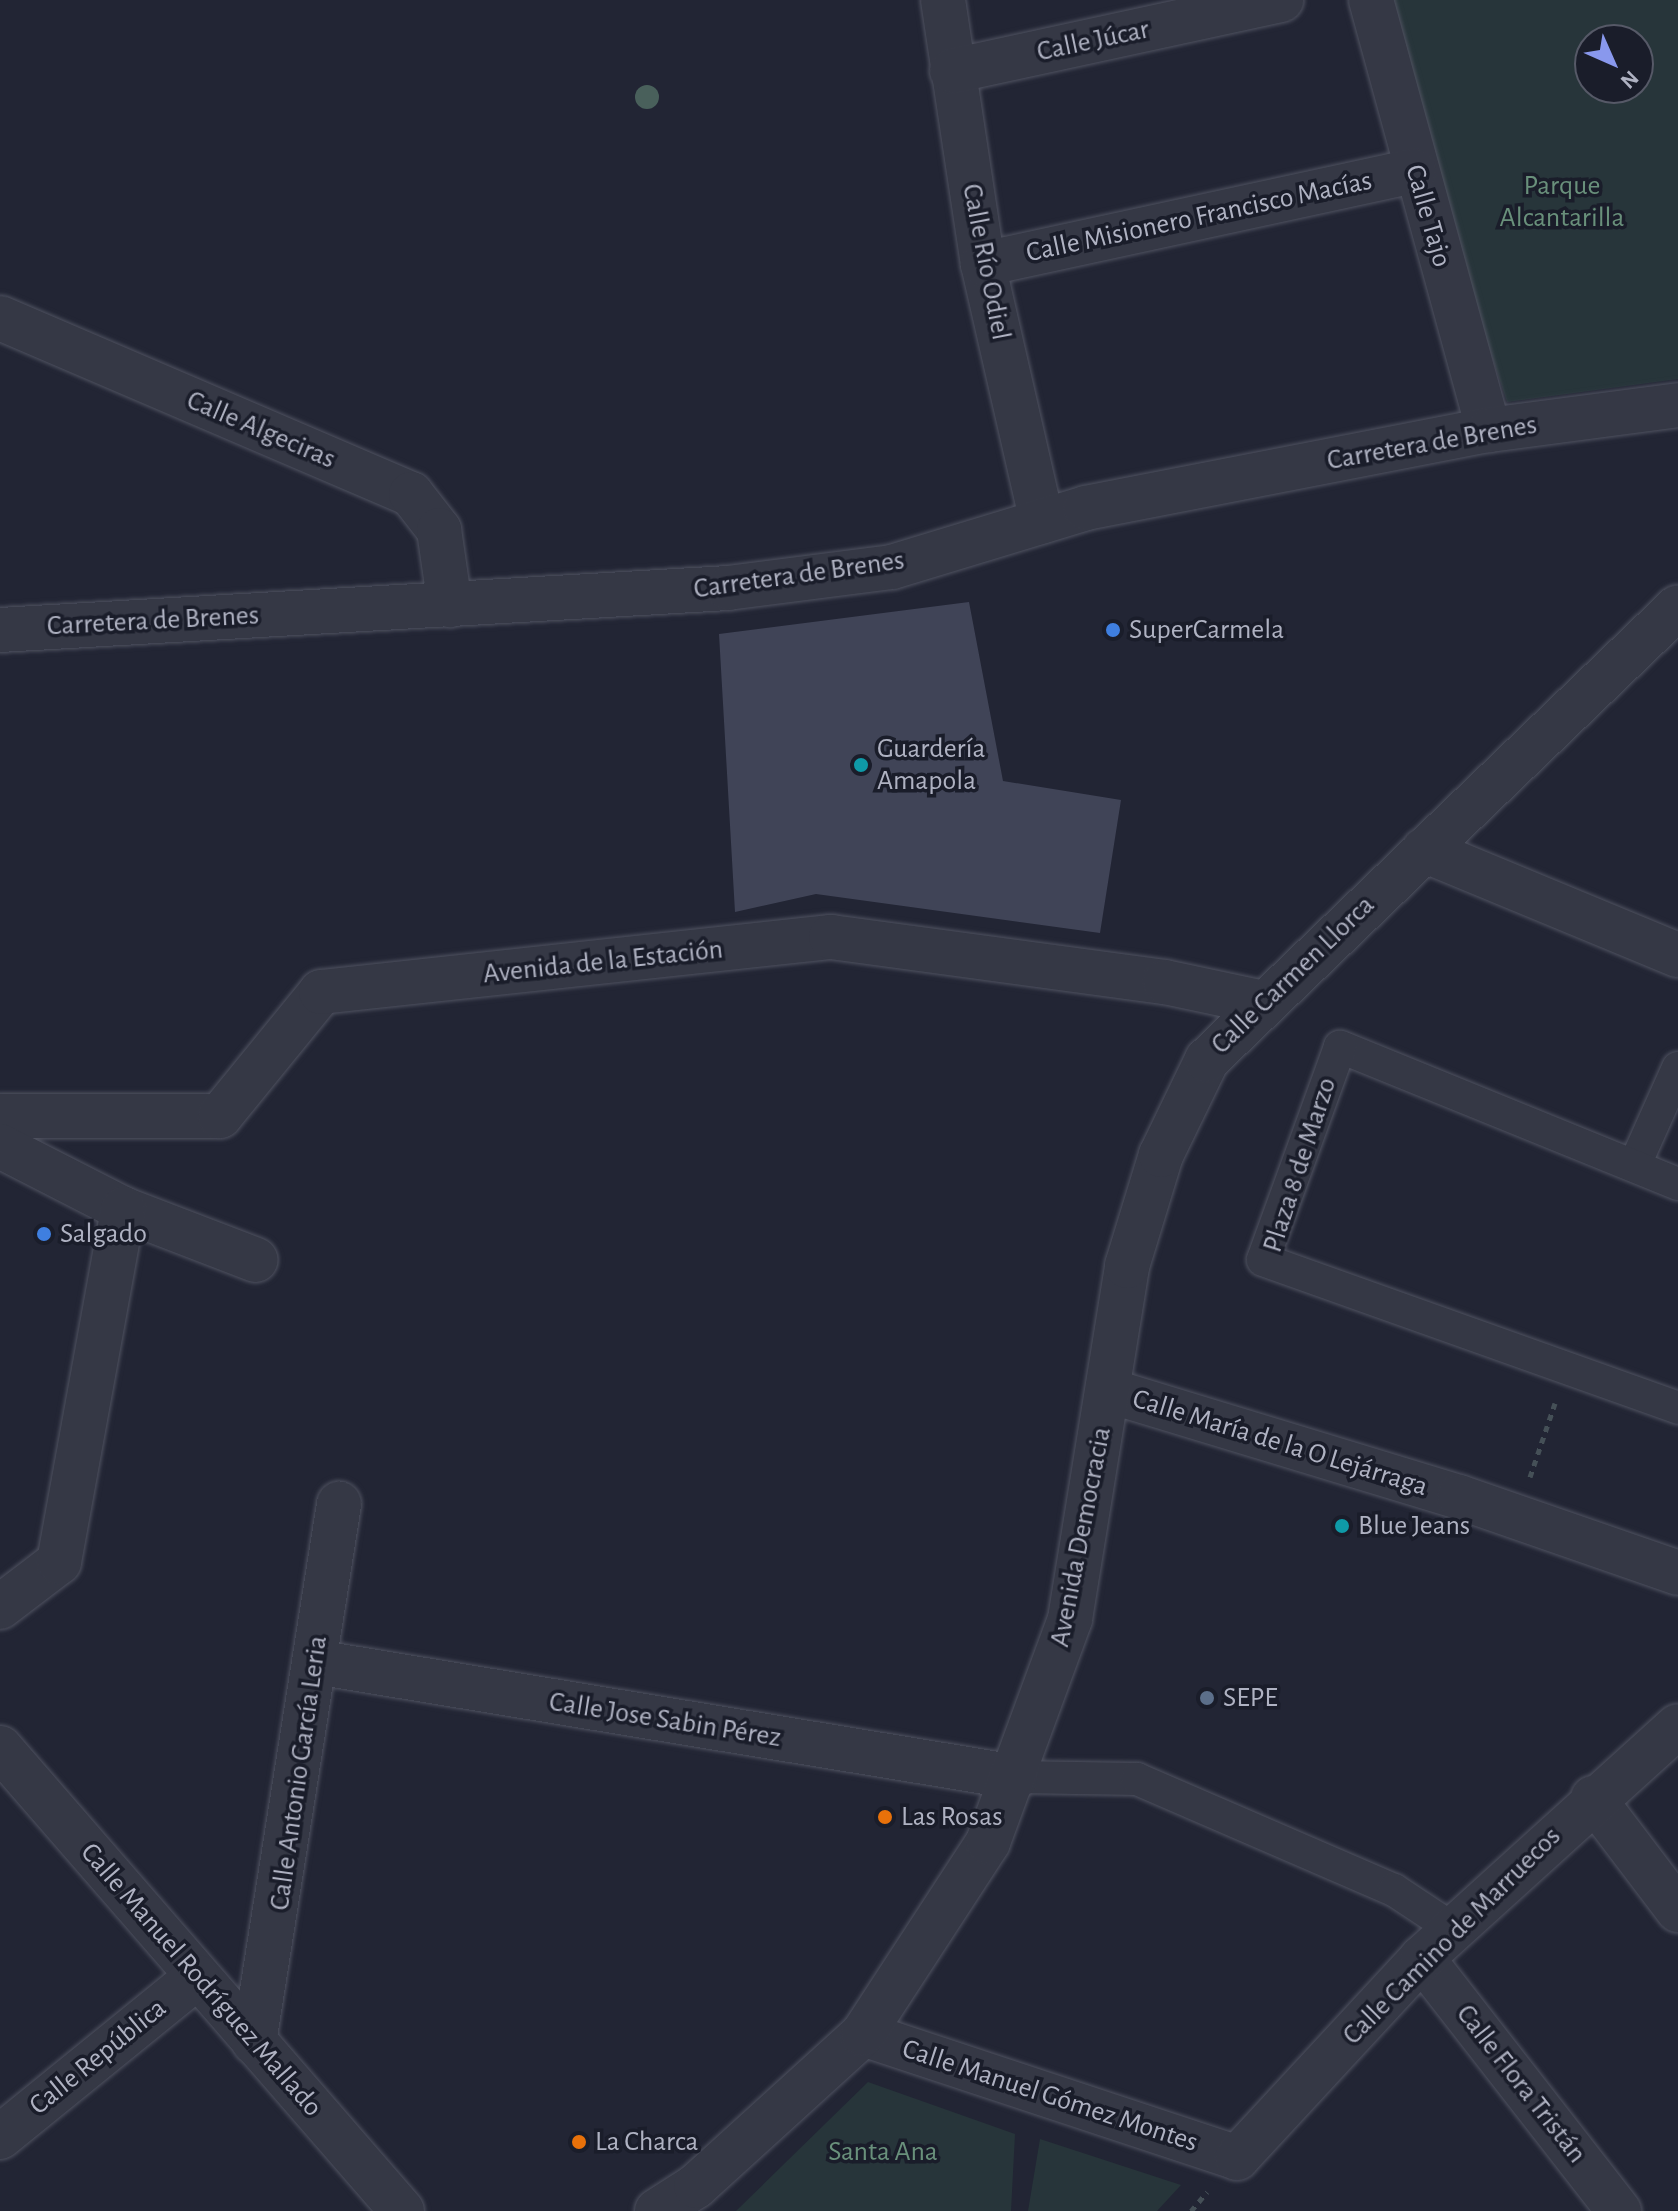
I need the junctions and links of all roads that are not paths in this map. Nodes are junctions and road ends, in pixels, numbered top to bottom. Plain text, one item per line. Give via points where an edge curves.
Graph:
1 (943, 0) edge
2 (1281, 0) edge
3 (1371, 0) edge
4 (952, 71) junction
5 (1414, 171) junction
6 (983, 264) junction
7 (0, 318) edge
8 (1678, 405) edge
9 (1489, 430) junction
10 (1042, 521) junction
11 (450, 605) junction
12 (1678, 607) edge
13 (0, 630) edge
14 (1424, 850) junction
15 (1678, 955) edge
16 (1259, 1002) junction
17 (1678, 1068) edge
18 (0, 1116) edge
19 (0, 1146) edge
20 (1636, 1162) junction
21 (1678, 1184) edge
22 (123, 1209) junction
23 (256, 1260) dead end
24 (1110, 1391) junction
25 (1678, 1408) edge
26 (339, 1504) dead end
27 (1678, 1573) edge
28 (0, 1607) edge
29 (315, 1662) junction
30 (1678, 1726) edge
31 (0, 1748) edge
32 (1016, 1777) junction
33 (1593, 1798) junction
34 (1678, 1910) edge
35 (1453, 1929) junction
36 (1422, 1958) junction
37 (197, 1977) junction
38 (863, 2034) junction
39 (254, 2042) junction
40 (0, 2137) edge
41 (1237, 2158) joint
42 (402, 2211) edge
43 (657, 2211) edge
44 (1619, 2211) edge

1 - 4 street, Calle Río Odiel
2 - 4 street, Calle Júcar
3 - 5 street, Calle Tajo
4 - 6 street, Calle Río Odiel
5 - 6 street, Calle Misionero Francisco Macías
5 - 9 street, Calle Tajo
6 - 10 street, Calle Río Odiel
7 - 11 street, Calle Algeciras via 411,494 439,530
8 - 9 street, Carretera de Brenes
9 - 10 street, Carretera de Brenes
10 - 11 street, Carretera de Brenes via 892,567 728,588
11 - 13 street, Carretera de Brenes
12 - 14 street, Calle Carmen Llorca
14 - 15 street
14 - 16 street, Calle Carmen Llorca
16 - 18 street, Avenida de la Estación via 1165,982 831,937 321,992 220,1116
16 - 24 street, Calle Carmen Llorca via 1207,1060 1161,1155 1127,1266
17 - 20 street
19 - 22 street
20 - 21 street, Plaza 8 de Marzo
20 - 25 street, Plaza 8 de Marzo via 1340,1047 1263,1260
22 - 23 street
22 - 28 street via 59,1562
24 - 27 street, Calle María de la O Lejárraga via 1517,1516
24 - 32 street, Avenida Democracia via 1070,1619
26 - 29 street, Calle Antonio García Leria
29 - 32 street, Calle Jose Sabin Pérez
29 - 39 street, Calle Antonio García Leria
30 - 33 street, Calle Camino de Marruecos
31 - 37 street, Calle Manuel Rodríguez Mallado
32 - 35 street via 1137,1779 1394,1890
32 - 38 street, Avenida Democracia via 988,1842
33 - 34 street
33 - 35 street, Calle Camino de Marruecos
35 - 36 street, Calle Camino de Marruecos
36 - 41 street, Calle Camino de Marruecos
36 - 44 street, Calle Flora Tristán
37 - 39 street, Calle Manuel Rodríguez Mallado
37 - 40 street, Calle República
38 - 41 street, Calle Manuel Gómez Montes
38 - 43 street, Avenida Democracia via 696,2186
39 - 42 street, Calle Manuel Rodríguez Mallado

